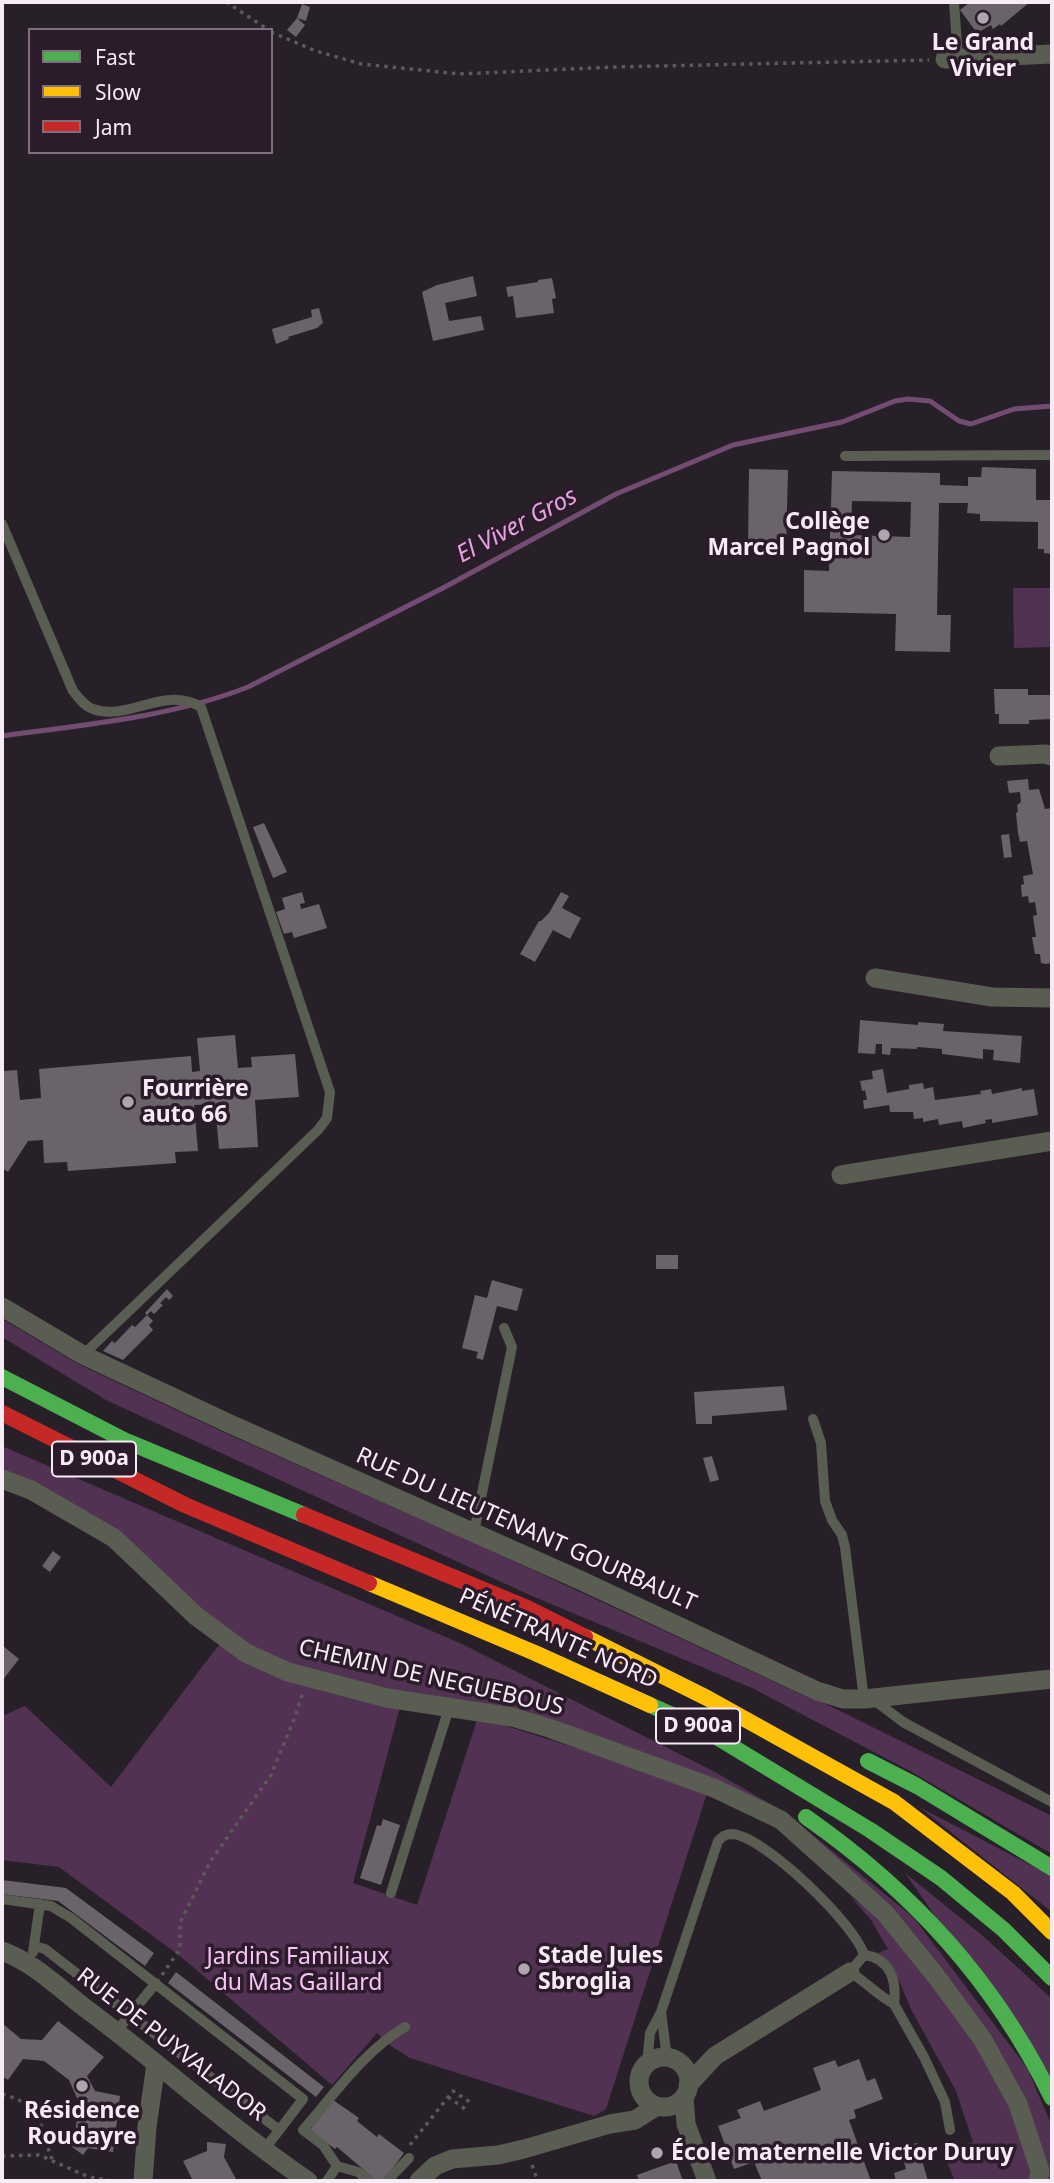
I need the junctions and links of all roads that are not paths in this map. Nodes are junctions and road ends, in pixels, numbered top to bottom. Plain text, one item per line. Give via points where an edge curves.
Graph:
1 (954, 2) edge
2 (1052, 54) edge
3 (952, 59) joint
4 (845, 456) dead end
5 (1052, 456) edge
6 (2, 524) edge
7 (999, 756) dead end
8 (1052, 756) edge
9 (875, 978) dead end
10 (1052, 998) edge
11 (1052, 1141) edge
12 (841, 1175) dead end
13 (2, 1307) edge
14 (504, 1328) dead end
15 (83, 1355) junction
16 (2, 1377) edge
17 (78, 1398) dead end
18 (2, 1413) edge
19 (813, 1419) dead end
20 (2, 1430) edge
21 (2, 1479) edge
22 (186, 1505) junction
23 (474, 1532) junction
24 (298, 1552) junction
25 (527, 1608) junction
26 (553, 1679) dead end
27 (1052, 1679) edge
28 (734, 1694) dead end
29 (868, 1698) junction
30 (449, 1707) junction
31 (856, 1755) dead end
32 (1052, 1802) edge
33 (788, 1806) dead end
34 (1052, 1868) edge
35 (391, 1893) dead end
36 (2, 1899) edge
37 (40, 1904) junction
38 (1052, 1932) edge
39 (34, 1946) junction
40 (2, 1951) edge
41 (864, 1955) junction
42 (31, 1966) junction
43 (850, 1972) junction
44 (1052, 1978) edge
45 (156, 1983) junction
46 (894, 2004) junction
47 (662, 2012) junction
48 (132, 2014) junction
49 (405, 2027) dead end
50 (116, 2032) junction
51 (715, 2056) junction
52 (674, 2062) junction
53 (156, 2064) junction
54 (647, 2064) junction
55 (639, 2087) junction
56 (1052, 2098) edge
57 (675, 2099) junction
58 (610, 2124) junction
59 (279, 2130) junction
60 (950, 2130) dead end
61 (264, 2150) junction
62 (409, 2158) road end
63 (337, 2166) junction
64 (1039, 2180) edge
65 (143, 2181) edge
66 (308, 2181) edge
67 (327, 2181) edge
68 (370, 2181) edge
69 (387, 2181) edge
70 (419, 2181) edge
71 (707, 2181) edge

1 - 3 lane
2 - 3 street
4 - 5 lane
6 - 15 lane via 73,691 84,703 108,712 175,699 201,707 330,1092 327,1118 318,1130
7 - 8 street
9 - 10 street via 992,997
11 - 12 street
13 - 15 street, RUE DU LIEUTENANT GOURBAULT
14 - 23 lane via 512,1347
15 - 23 street, RUE DU LIEUTENANT GOURBAULT
16 - 25 highway, PÉNÉTRANTE NORD / D 900a via 126,1441
17 - 25 highway
18 - 22 highway, PÉNÉTRANTE NORD / D 900a
19 - 29 lane via 821,1443 825,1502 845,1547
20 - 22 highway
21 - 30 street, CHEMIN DE NEGUEBOUS via 31,1490 114,1538 196,1616 246,1653 288,1672 387,1698
22 - 24 highway, PÉNÉTRANTE NORD / D 900a
23 - 29 street, RUE DU LIEUTENANT GOURBAULT via 817,1691 843,1699
24 - 26 highway
24 - 44 highway, PÉNÉTRANTE NORD / D 900a via 705,1730 942,1878
25 - 28 highway
25 - 38 highway, PÉNÉTRANTE NORD / D 900a via 707,1698 894,1802 1013,1893
27 - 29 street, RUE DU LIEUTENANT GOURBAULT
29 - 32 lane via 903,1722
30 - 35 lane
30 - 64 street, CHEMIN DE NEGUEBOUS via 549,1728 714,1788 781,1820 885,1913 983,2040 1018,2104
31 - 34 highway
33 - 56 highway via 841,1840 975,1971 1020,2035
36 - 37 lane
37 - 39 lane
37 - 45 lane via 71,1918
39 - 42 lane
39 - 48 lane via 45,1949
40 - 42 street, RUE DE PUYVALADOR
41 - 43 lane
41 - 46 lane via 886,1964 896,1987
41 - 47 lane via 829,1905 805,1881 741,1836 723,1835
42 - 50 street, RUE DE PUYVALADOR
43 - 46 lane
43 - 51 street
45 - 48 lane
45 - 59 lane via 303,2099
46 - 60 lane via 945,2102
47 - 52 lane
47 - 54 lane via 650,2033
48 - 50 lane
48 - 59 lane
49 - 63 lane via 374,2050 303,2130 323,2145
50 - 53 street, RUE DE PUYVALADOR
51 - 52 street
51 - 57 street
52 - 54 street via 660,2058
52 - 57 street via 686,2071
53 - 61 street, RUE DE PUYVALADOR
53 - 65 street
54 - 55 street
55 - 57 street via 646,2099
55 - 58 street
57 - 58 street via 635,2120
57 - 71 street
58 - 70 street via 498,2155 452,2159 435,2166
59 - 61 lane
61 - 66 street, RUE DE PUYVALADOR
62 - 69 lane
63 - 67 lane
63 - 68 lane

